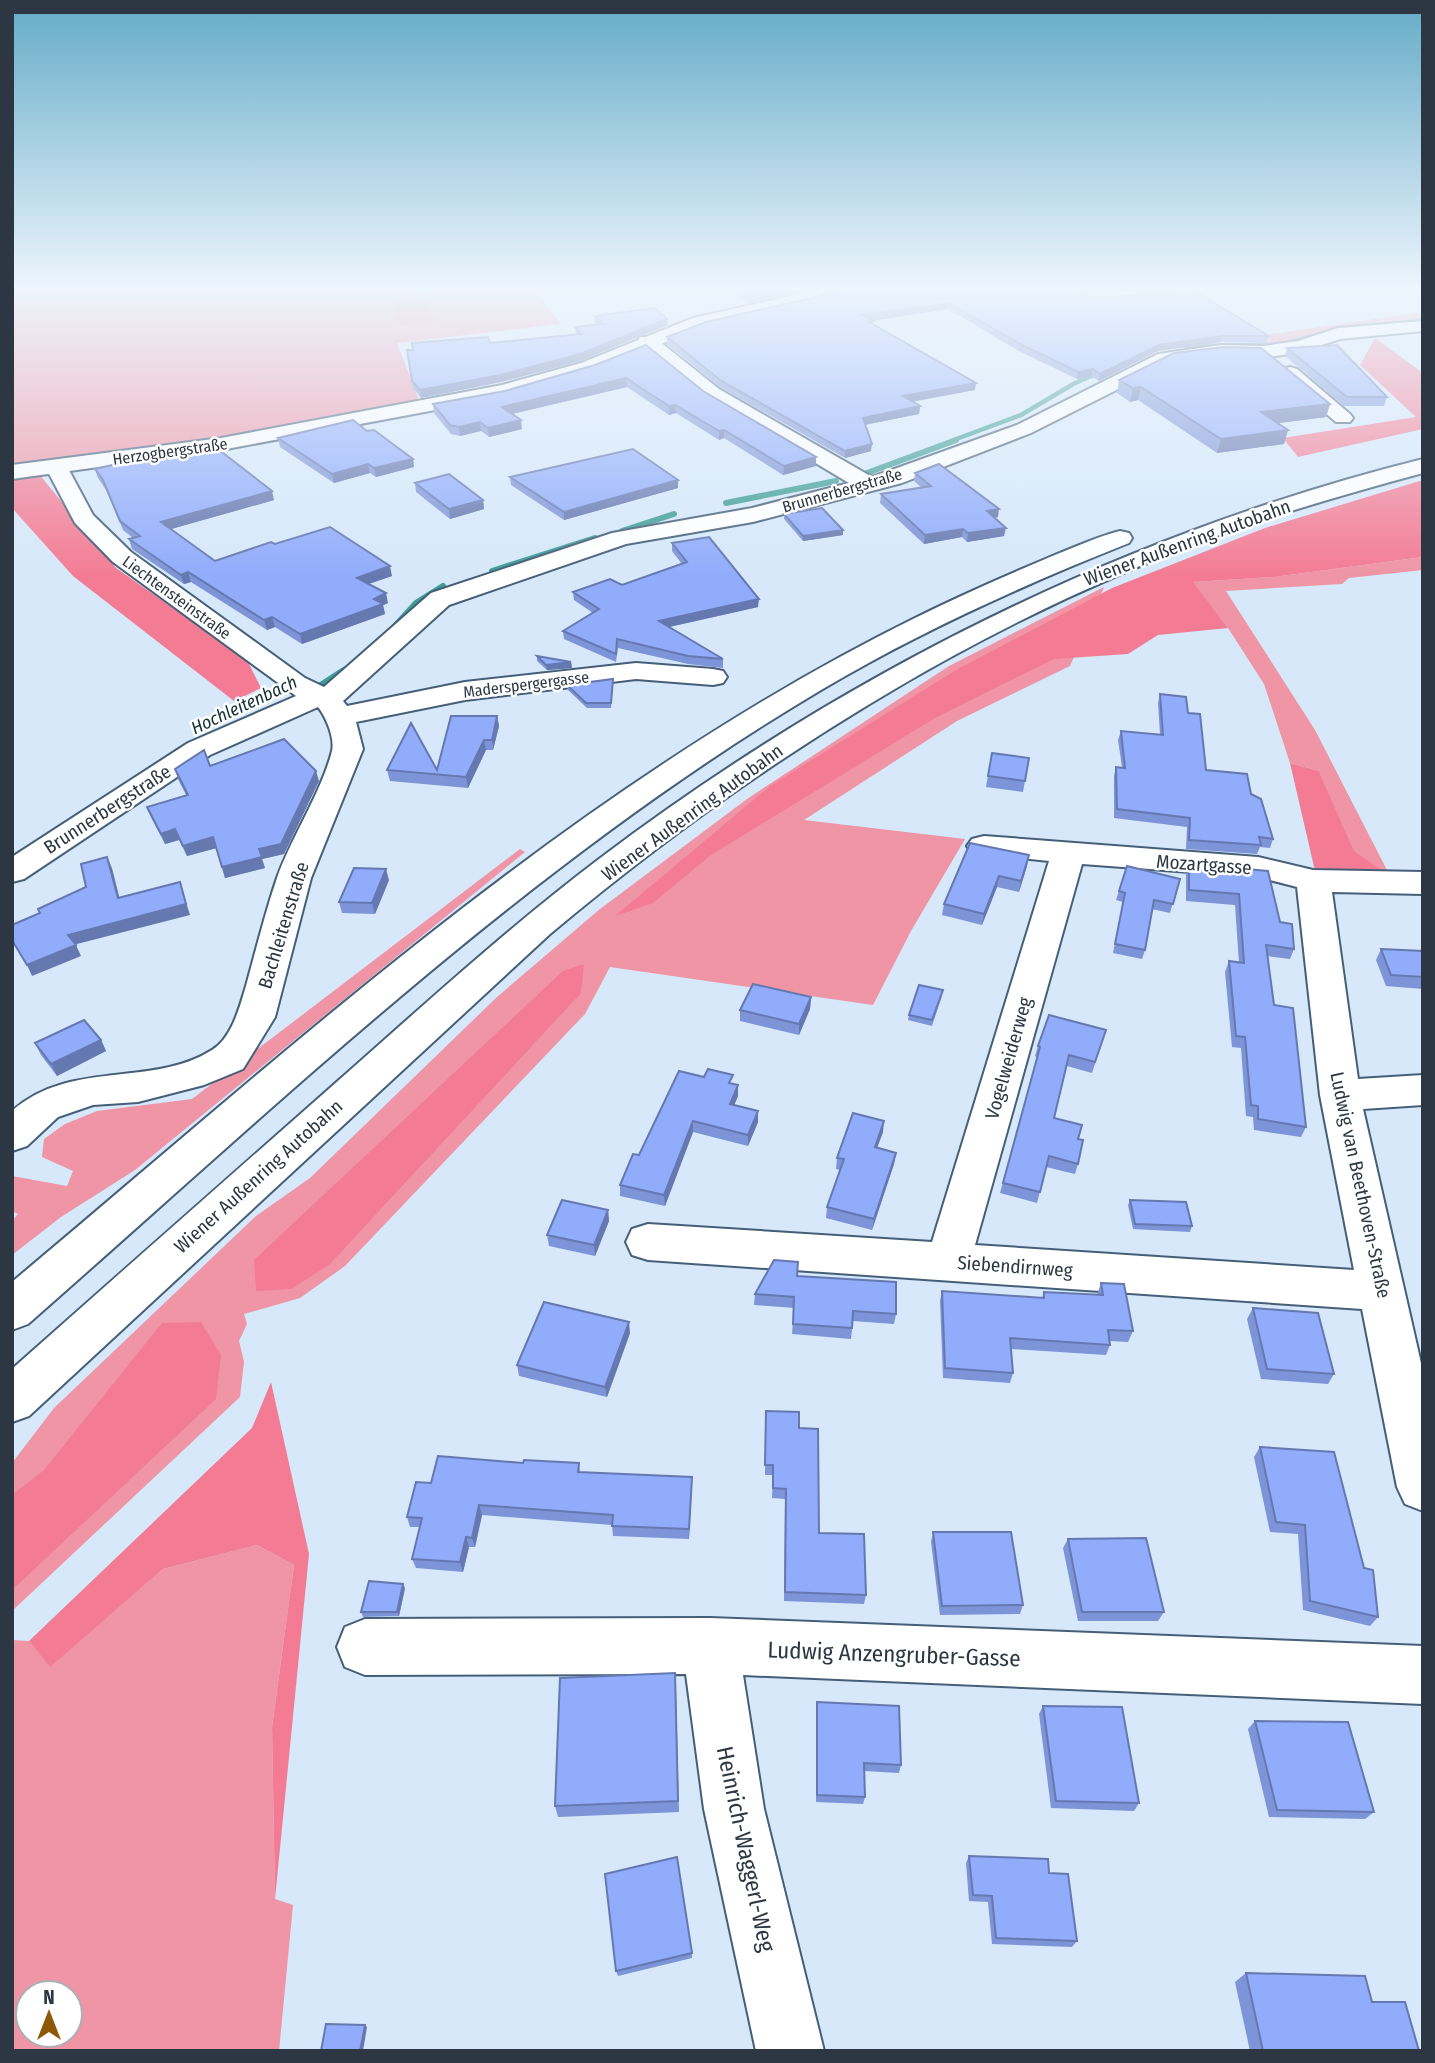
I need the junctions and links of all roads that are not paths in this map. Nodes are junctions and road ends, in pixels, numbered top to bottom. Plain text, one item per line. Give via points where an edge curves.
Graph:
1 (532, 383) edge
2 (700, 383) edge
3 (1115, 383) edge
4 (1301, 383) edge
5 (1343, 418) dead end
6 (1423, 445) edge
7 (56, 466) junction
8 (1423, 466) edge
9 (12, 472) edge
10 (869, 485) junction
11 (713, 677) dead end
12 (320, 698) junction
13 (984, 846) edge
14 (1069, 853) junction
15 (12, 872) edge
16 (1313, 881) junction
17 (1423, 883) edge
18 (1423, 1090) edge
19 (1340, 1094) junction
20 (12, 1135) edge
21 (648, 1242) dead end
22 (948, 1262) junction
23 (1383, 1291) junction
24 (12, 1310) edge
25 (12, 1399) edge
26 (1423, 1487) edge
27 (710, 1646) junction
28 (365, 1647) dead end
29 (1423, 1675) edge
30 (790, 2051) edge

1 - 7 main road, Herzogbergstraße via 221,444
2 - 10 main road
3 - 10 main road, Brunnerbergstraße via 1024,429
4 - 5 main road
6 - 24 main road, Wiener Außenring Autobahn via 1211,503 1063,559 926,622 771,708 604,819 426,958
7 - 9 main road, Herzogbergstraße
7 - 12 main road, Liechtensteinstraße via 83,518 122,557
8 - 25 main road, Wiener Außenring Autobahn via 1239,519 1097,574 962,638 812,726 650,838 473,982
10 - 12 main road, Brunnerbergstraße via 753,515 621,538 440,599
11 - 12 main road, Maderspergergasse via 636,671 465,691
12 - 15 main road, Brunnerbergstraße via 199,749
12 - 20 main road, Bachleitenstraße via 348,749 295,878 256,1017 229,1059 204,1071 138,1087 91,1090 44,1106
13 - 14 main road, Mozartgasse
14 - 16 main road, Mozartgasse via 1258,867
14 - 22 main road, Vogelweiderweg
16 - 17 main road, Mozartgasse
16 - 19 main road, Ludwig van Beethoven-Straße
18 - 19 main road
19 - 23 main road, Ludwig van Beethoven-Straße
21 - 22 main road, Siebendirnweg
22 - 23 main road, Siebendirnweg
23 - 26 main road, Ludwig van Beethoven-Straße
27 - 28 main road, Ludwig Anzengruber-Gasse
27 - 29 main road, Ludwig Anzengruber-Gasse
27 - 30 main road, Heinrich-Waggerl-Weg via 734,1809

